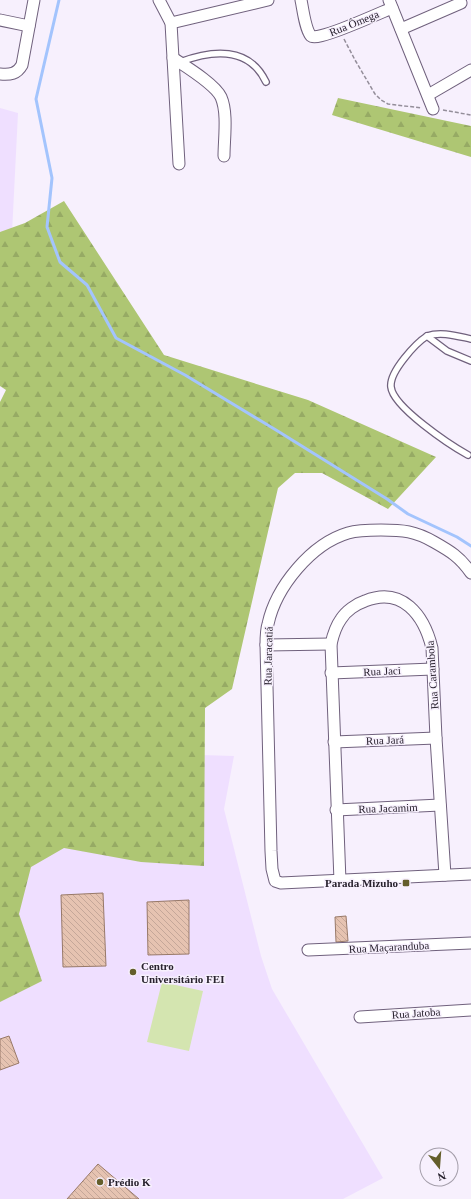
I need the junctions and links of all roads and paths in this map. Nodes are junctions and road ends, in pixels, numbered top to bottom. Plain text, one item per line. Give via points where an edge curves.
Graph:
1 (34, 0) edge
2 (159, 0) edge
3 (268, 0) edge
4 (300, 0) edge
5 (461, 3) dead end
6 (391, 4) edge
7 (0, 20) edge
8 (171, 23) junction
9 (29, 26) junction
10 (401, 28) junction
11 (340, 30) junction
12 (176, 60) junction
13 (471, 70) edge
14 (0, 74) edge
15 (266, 82) dead end
16 (428, 95) junction
17 (433, 108) junction
18 (471, 115) edge
19 (224, 156) dead end
20 (179, 164) dead end
21 (427, 336) junction
22 (471, 339) edge
23 (471, 361) edge
24 (468, 455) dead end
25 (471, 573) edge
26 (331, 644) junction
27 (266, 645) junction
28 (433, 668) junction
29 (331, 673) junction
30 (436, 738) junction
31 (334, 742) junction
32 (440, 805) junction
33 (336, 810) junction
34 (471, 874) edge
35 (445, 875) junction
36 (340, 881) junction
37 (471, 943) edge
38 (308, 950) dead end
39 (471, 1010) edge
40 (360, 1016) dead end

1 - 9 street
2 - 8 street
3 - 8 street
4 - 11 street, Rua Ômega via 312,36 319,37
5 - 10 street
6 - 10 street
6 - 11 street, Rua Ômega
7 - 9 street
8 - 12 street
9 - 14 street via 19,71 13,74
10 - 16 street
11 - 17 path via 355,60 381,100 388,104
12 - 15 lane via 210,53 226,53 252,62
12 - 19 street via 213,87 221,97 224,114
12 - 20 street
13 - 16 street
16 - 17 street
17 - 18 path
21 - 22 lane via 442,334
21 - 23 lane via 446,351
21 - 24 lane via 395,371 390,385 392,391 401,404 420,421
25 - 27 street, Rua Jaracatiá via 457,556 419,534 398,530 348,533 329,541 294,572 273,607 267,625
26 - 27 street
26 - 28 street, Rua Carambola via 338,624 350,609 367,600 387,596 410,608 424,624 432,648
26 - 29 street, Rua Carambola
27 - 36 street, Rua Jaracatiá via 270,851 277,881
28 - 29 street, Rua Jaci
28 - 30 street, Rua Carambola
29 - 31 street, Rua Carambola
30 - 31 street, Rua Jará
30 - 32 street, Rua Carambola
31 - 33 street, Rua Carambola
32 - 33 street, Rua Jacamim
32 - 35 street, Rua Carambola
33 - 36 street, Rua Carambola
34 - 35 street
35 - 36 street
37 - 38 street, Rua Maçaranduba
39 - 40 street, Rua Jatoba

